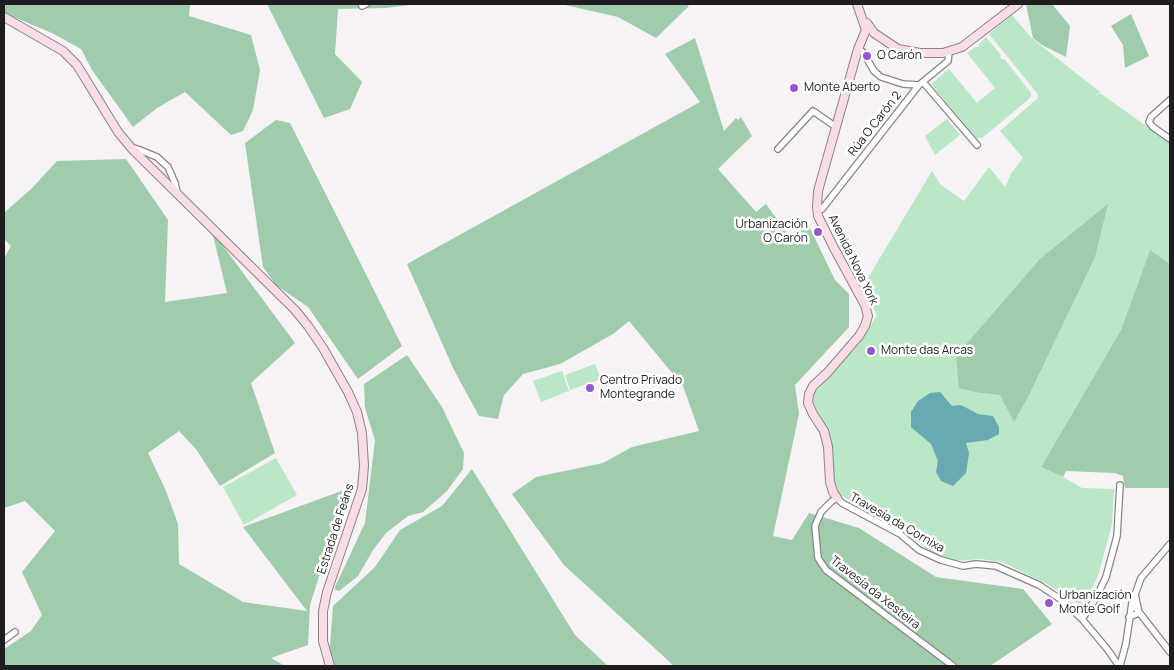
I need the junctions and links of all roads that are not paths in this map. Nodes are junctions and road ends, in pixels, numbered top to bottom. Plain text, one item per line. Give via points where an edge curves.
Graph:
1 (857, 4) edge
2 (1018, 4) edge
3 (861, 12) junction
4 (4, 17) edge
5 (868, 27) junction
6 (859, 34) junction
7 (878, 36) junction
8 (858, 49) junction
9 (949, 52) junction
10 (921, 83) junction
11 (1170, 100) edge
12 (836, 127) junction
13 (1170, 139) edge
14 (977, 146) dead end
15 (131, 147) junction
16 (778, 149) dead end
17 (178, 194) junction
18 (817, 210) junction
19 (1120, 485) dead end
20 (838, 498) junction
21 (1170, 544) edge
22 (1163, 553) junction
23 (1170, 554) edge
24 (1135, 594) junction
25 (1132, 603) junction
26 (1139, 613) junction
27 (1130, 617) junction
28 (1082, 619) junction
29 (15, 632) dead end
30 (4, 640) edge
31 (1170, 652) edge
32 (330, 666) edge
33 (952, 666) edge
34 (1119, 666) edge

1 - 3 street
2 - 9 street via 962,47
3 - 5 street
3 - 6 street, Avenida Nova York
4 - 15 street, Estrada de Feáns via 63,51 77,64 118,132
5 - 6 street
5 - 7 street
5 - 8 street, Avenida Nova York
6 - 8 street, Avenida Nova York
7 - 8 street via 873,36
7 - 9 street via 909,52
8 - 10 street via 881,77 903,84
8 - 12 street, Avenida Nova York
9 - 10 street, Rúa O Carón 2 via 948,61
10 - 14 street
10 - 18 street, Rúa O Carón 2 via 822,209
11 - 13 street via 1151,116 1150,122
12 - 16 street via 812,111
12 - 18 street, Avenida Nova York via 818,191
15 - 17 street, Estrada de Feáns
15 - 17 street, Estrada de Feáns via 157,157 168,167
17 - 32 street, Estrada de Feáns via 295,310 323,348 357,412 365,450 362,489 322,611 323,640
18 - 20 street, Avenida Nova York via 868,316 860,336 809,394 808,403 824,431 830,482
19 - 28 street via 1117,536 1106,577
20 - 28 street, Travesía da Cornixa via 900,534 919,550 941,560 963,566 996,566 1039,585
20 - 33 street, Travesía da Xesteira via 821,512 815,526 818,558 826,570
21 - 22 street
22 - 23 street
22 - 24 street via 1141,578
24 - 25 street
24 - 26 street
25 - 26 street
25 - 27 street
26 - 27 street
26 - 31 street
27 - 34 street
28 - 34 street, Travesía da Cornixa
29 - 30 street

